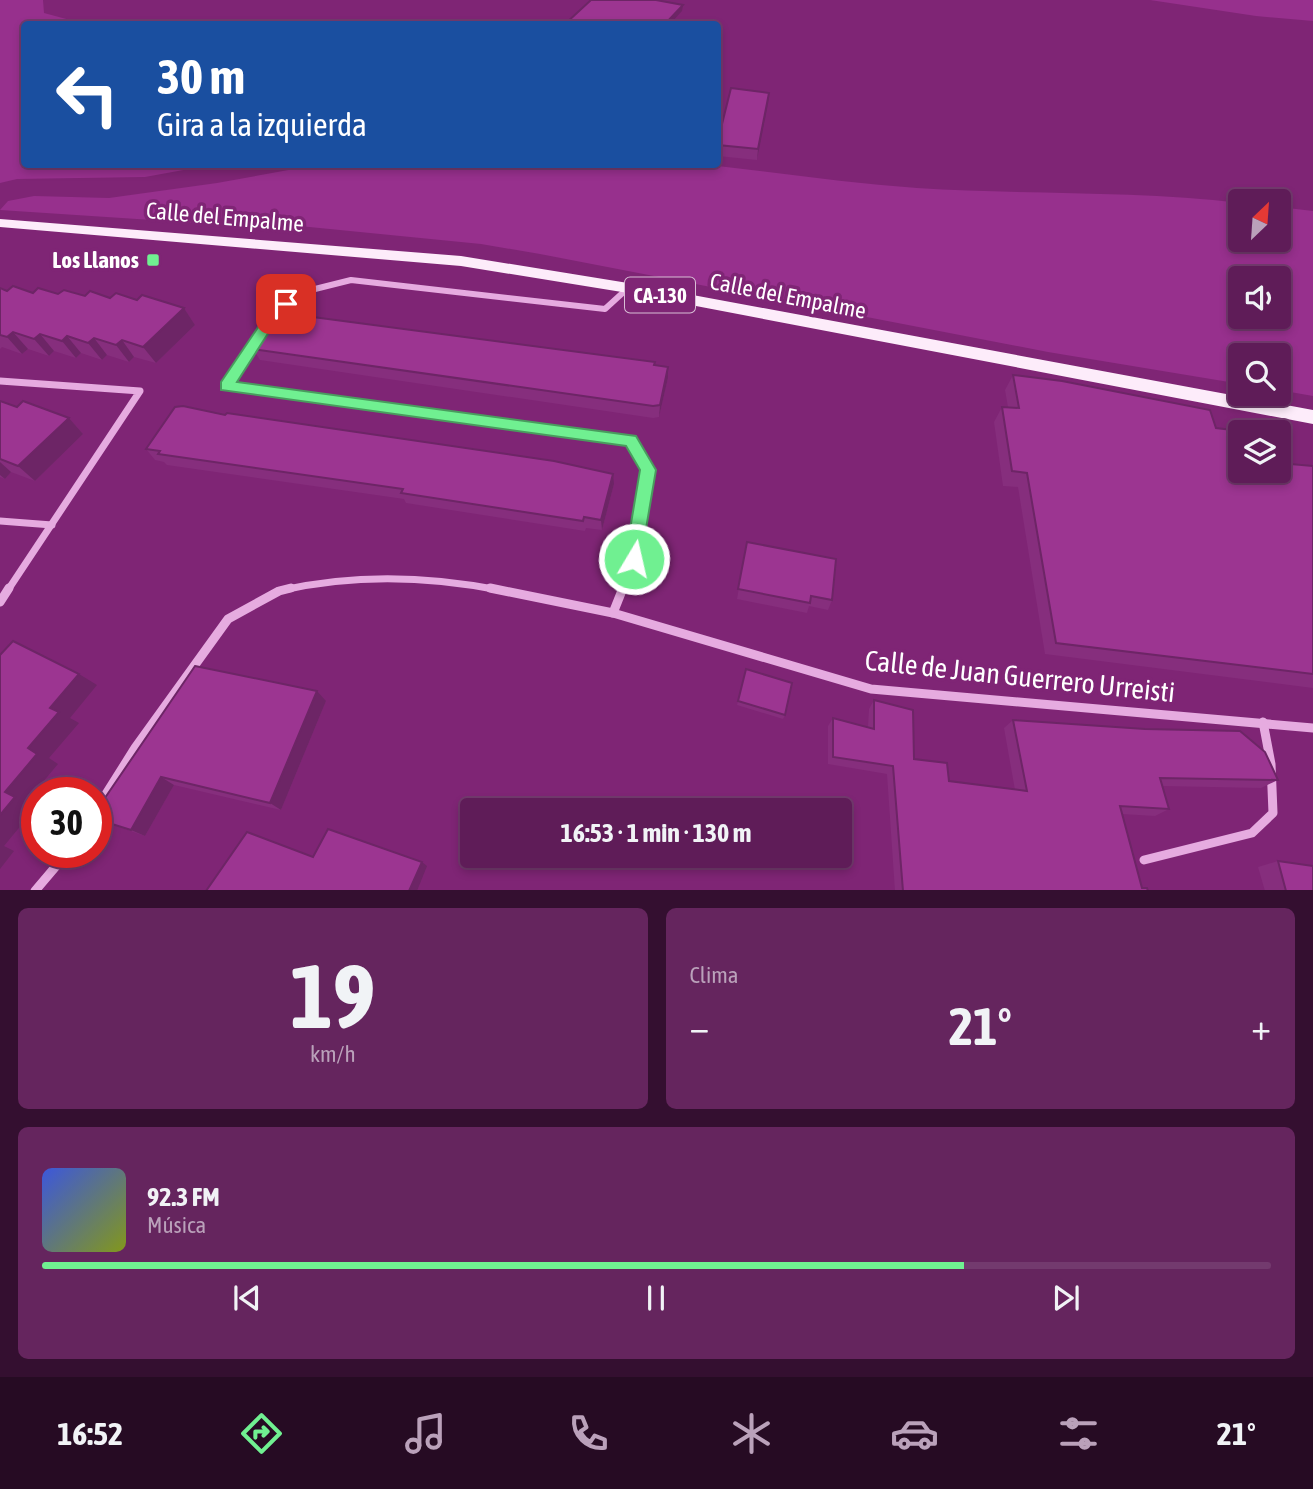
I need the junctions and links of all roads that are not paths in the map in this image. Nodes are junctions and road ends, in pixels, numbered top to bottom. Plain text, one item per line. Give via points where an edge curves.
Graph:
1 (0, 223) edge
2 (628, 288) junction
3 (0, 382) edge
4 (1313, 417) edge
5 (0, 521) edge
6 (52, 526) junction
7 (0, 602) edge
8 (613, 613) junction
9 (1263, 722) junction
10 (1313, 728) edge
11 (112, 785) edge
12 (1144, 860) dead end
13 (54, 868) edge
14 (36, 890) edge

1 - 2 main road, Calle del Empalme / CA-130 via 461,261
2 - 4 main road, Calle del Empalme / CA-130
2 - 8 street via 605,309 351,280 299,293 290,300 274,315 227,386 631,440 648,470 634,559
3 - 6 street via 140,391
5 - 6 street
6 - 7 street
8 - 9 street, Calle de Juan Guerrero Urreisti via 871,689
8 - 11 street, Calle de Juan Guerrero Urreisti via 489,588 368,577 279,591 228,619
9 - 10 street, Calle de Juan Guerrero Urreisti
9 - 12 street via 1273,813 1252,833
13 - 14 street

